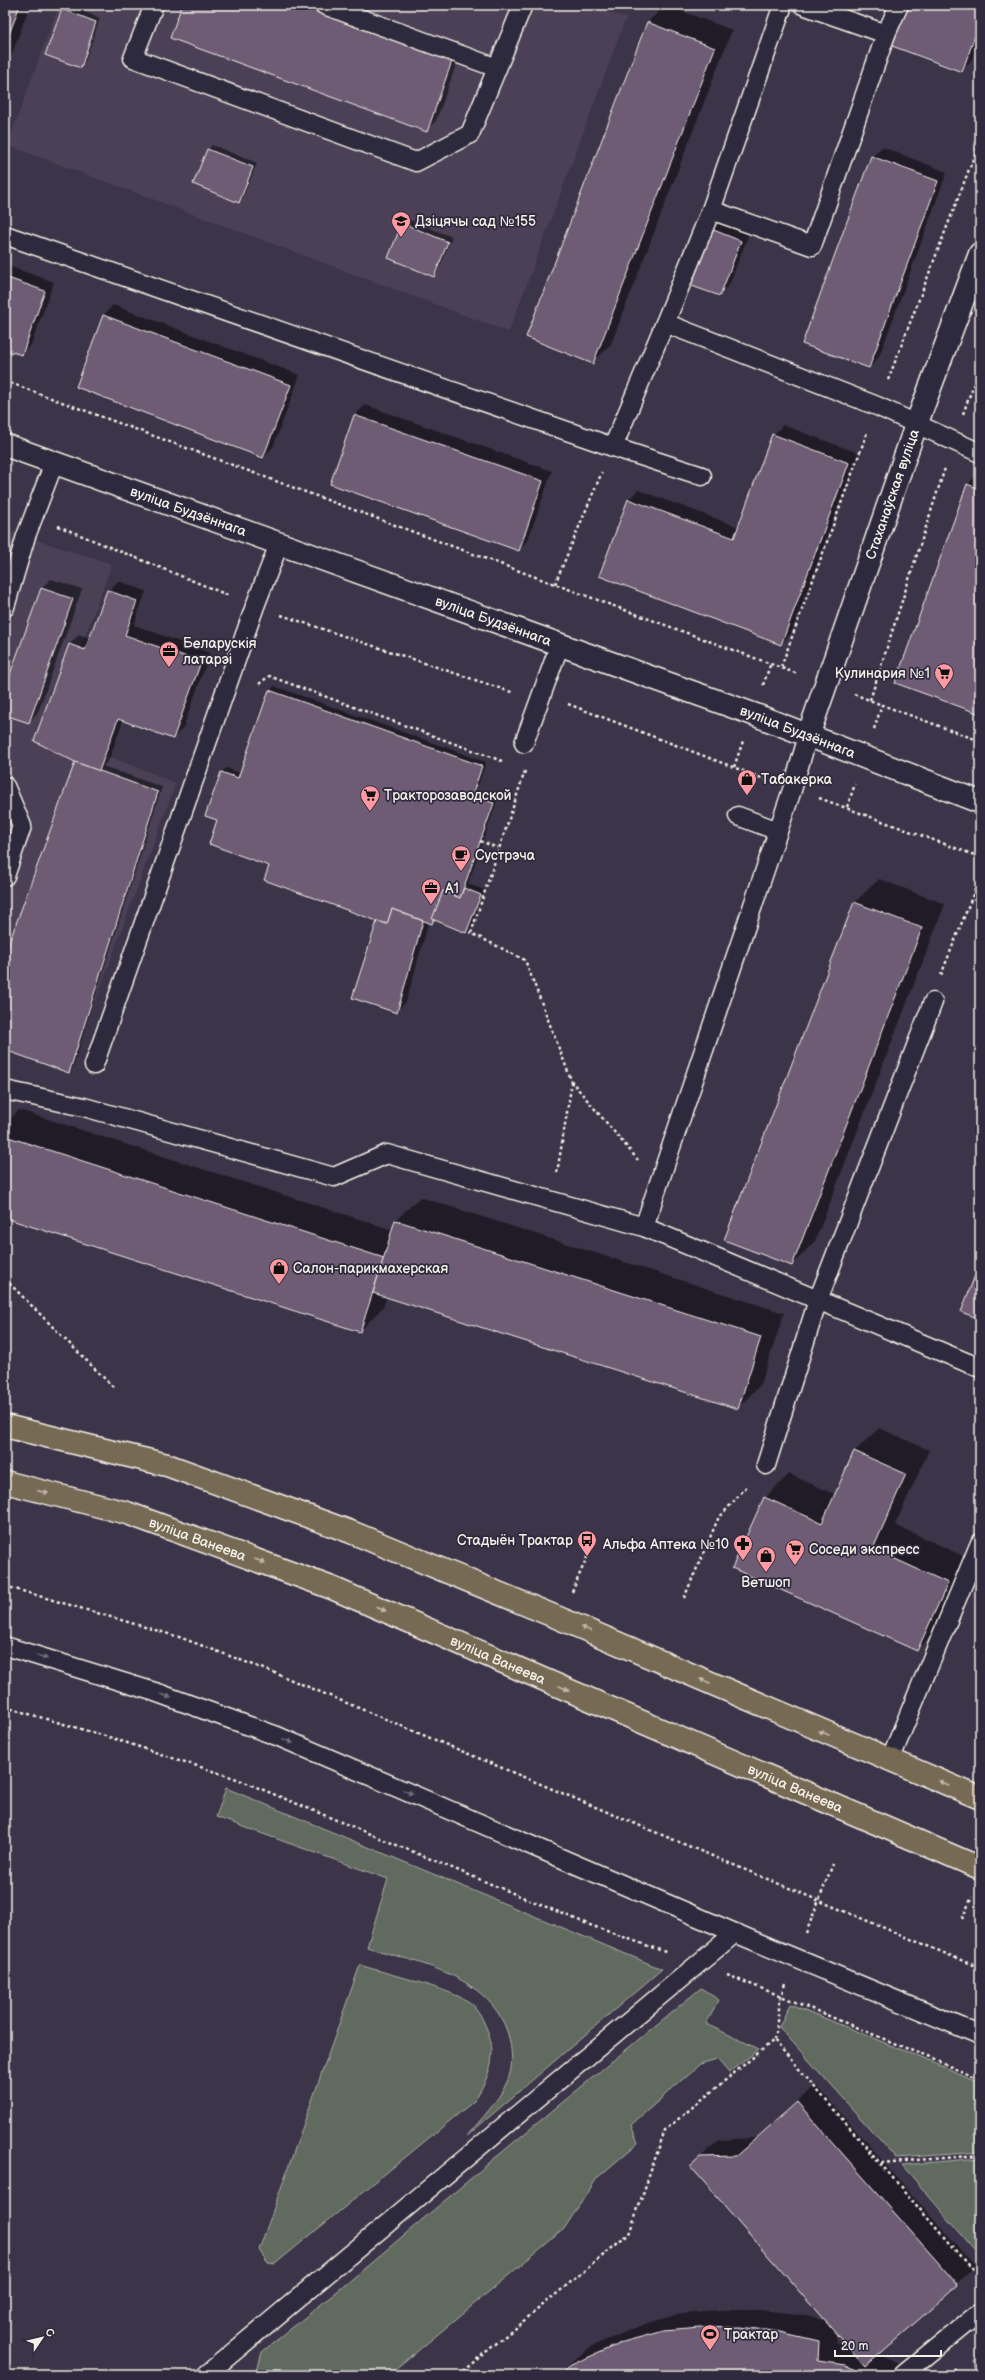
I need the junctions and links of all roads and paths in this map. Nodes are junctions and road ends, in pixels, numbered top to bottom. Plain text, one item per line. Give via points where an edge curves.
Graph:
1 (154, 5) edge
2 (324, 5) edge
3 (523, 5) edge
4 (783, 5) edge
5 (803, 5) edge
6 (899, 5) edge
7 (886, 34) junction
8 (497, 68) junction
9 (711, 210) junction
10 (5, 236) edge
11 (980, 254) edge
12 (666, 323) junction
13 (980, 367) edge
14 (5, 381) edge
15 (916, 425) junction
16 (953, 442) junction
17 (5, 445) edge
18 (612, 447) junction
19 (980, 453) edge
20 (54, 463) junction
21 (702, 476) dead end
22 (34, 516) junction
23 (279, 544) junction
24 (555, 584) junction
25 (255, 606) junction
26 (5, 607) edge
27 (560, 644) junction
28 (826, 684) junction
29 (258, 685) dead end
30 (870, 700) junction
31 (539, 702) junction
32 (882, 705) dead end
33 (808, 736) junction
34 (524, 743) dead end
35 (503, 762) dead end
36 (518, 767) dead end
37 (5, 786) edge
38 (792, 790) junction
39 (980, 802) edge
40 (738, 816) dead end
41 (778, 830) junction
42 (480, 841) dead end
43 (498, 848) junction
44 (980, 856) edge
45 (5, 876) edge
46 (980, 877) edge
47 (940, 980) dead end
48 (933, 1002) dead end
49 (94, 1065) dead end
50 (572, 1082) junction
51 (5, 1090) edge
52 (659, 1185) junction
53 (552, 1201) junction
54 (644, 1227) junction
55 (5, 1279) edge
56 (818, 1300) junction
57 (980, 1368) edge
58 (114, 1388) dead end
59 (5, 1426) edge
60 (766, 1465) joint
61 (5, 1482) edge
62 (980, 1542) edge
63 (587, 1557) dead end
64 (5, 1586) edge
65 (684, 1598) dead end
66 (561, 1619) junction
67 (5, 1646) edge
68 (5, 1707) edge
69 (890, 1760) junction
70 (980, 1798) edge
71 (980, 1868) edge
72 (735, 1933) junction
73 (697, 1964) junction
74 (980, 1968) edge
75 (980, 2035) edge
76 (980, 2079) edge
77 (980, 2155) edge
78 (881, 2163) junction
79 (980, 2279) edge
80 (980, 2312) edge
81 (206, 2375) edge
82 (458, 2375) edge
83 (903, 2375) edge

1 - 8 lane via 133,58 416,162 470,134
2 - 8 lane
3 - 8 lane
4 - 9 lane
5 - 7 lane
6 - 7 lane
7 - 9 lane via 812,246
9 - 12 lane
10 - 18 lane
11 - 15 street, Стаханаўская вуліца
12 - 15 lane via 878,406
12 - 18 lane
13 - 16 path
14 - 24 path
15 - 16 lane
15 - 28 street, Стаханаўская вуліца
16 - 19 lane
16 - 30 path
17 - 20 street, вуліца Будзённага
18 - 21 lane
18 - 24 path
20 - 22 lane
20 - 23 street, вуліца Будзённага
22 - 25 path
22 - 26 lane
23 - 25 lane
23 - 27 street, вуліца Будзённага
24 - 28 path
25 - 31 path
25 - 49 lane
27 - 31 lane
27 - 33 street, вуліца Будзённага
28 - 30 path
28 - 33 street, Стаханаўская вуліца
29 - 35 path via 269,676
30 - 32 path
31 - 34 lane
31 - 38 path via 555,699
33 - 38 lane
33 - 39 street, вуліца Будзённага
36 - 43 path via 525,770
37 - 45 lane via 22,826
38 - 41 lane
38 - 44 path via 847,807
40 - 41 lane
41 - 52 lane
42 - 43 path
43 - 50 path via 471,933 524,960
46 - 47 path
48 - 56 lane
50 - 52 path
50 - 53 path
51 - 53 lane via 84,1107 334,1177 387,1154
52 - 54 lane
53 - 54 lane
54 - 56 lane
55 - 58 path
56 - 57 lane
56 - 60 lane
59 - 66 main road via 167,1465 350,1532
60 - 65 path via 718,1519
61 -> 71 main road, вуліца Ванеева via 127,1513 332,1588
62 - 69 lane
63 - 66 path
64 - 74 path via 179,1637 275,1673
69 -> 66 main road
67 -> 72 lane via 155,1692 277,1736
68 - 73 path via 238,1779 590,1925
70 -> 69 main road
72 - 73 lane
72 - 75 lane
73 - 76 path
73 - 81 lane
77 - 78 path
78 - 79 path
78 - 82 path via 774,2040 665,2130 629,2234
80 - 83 lane

